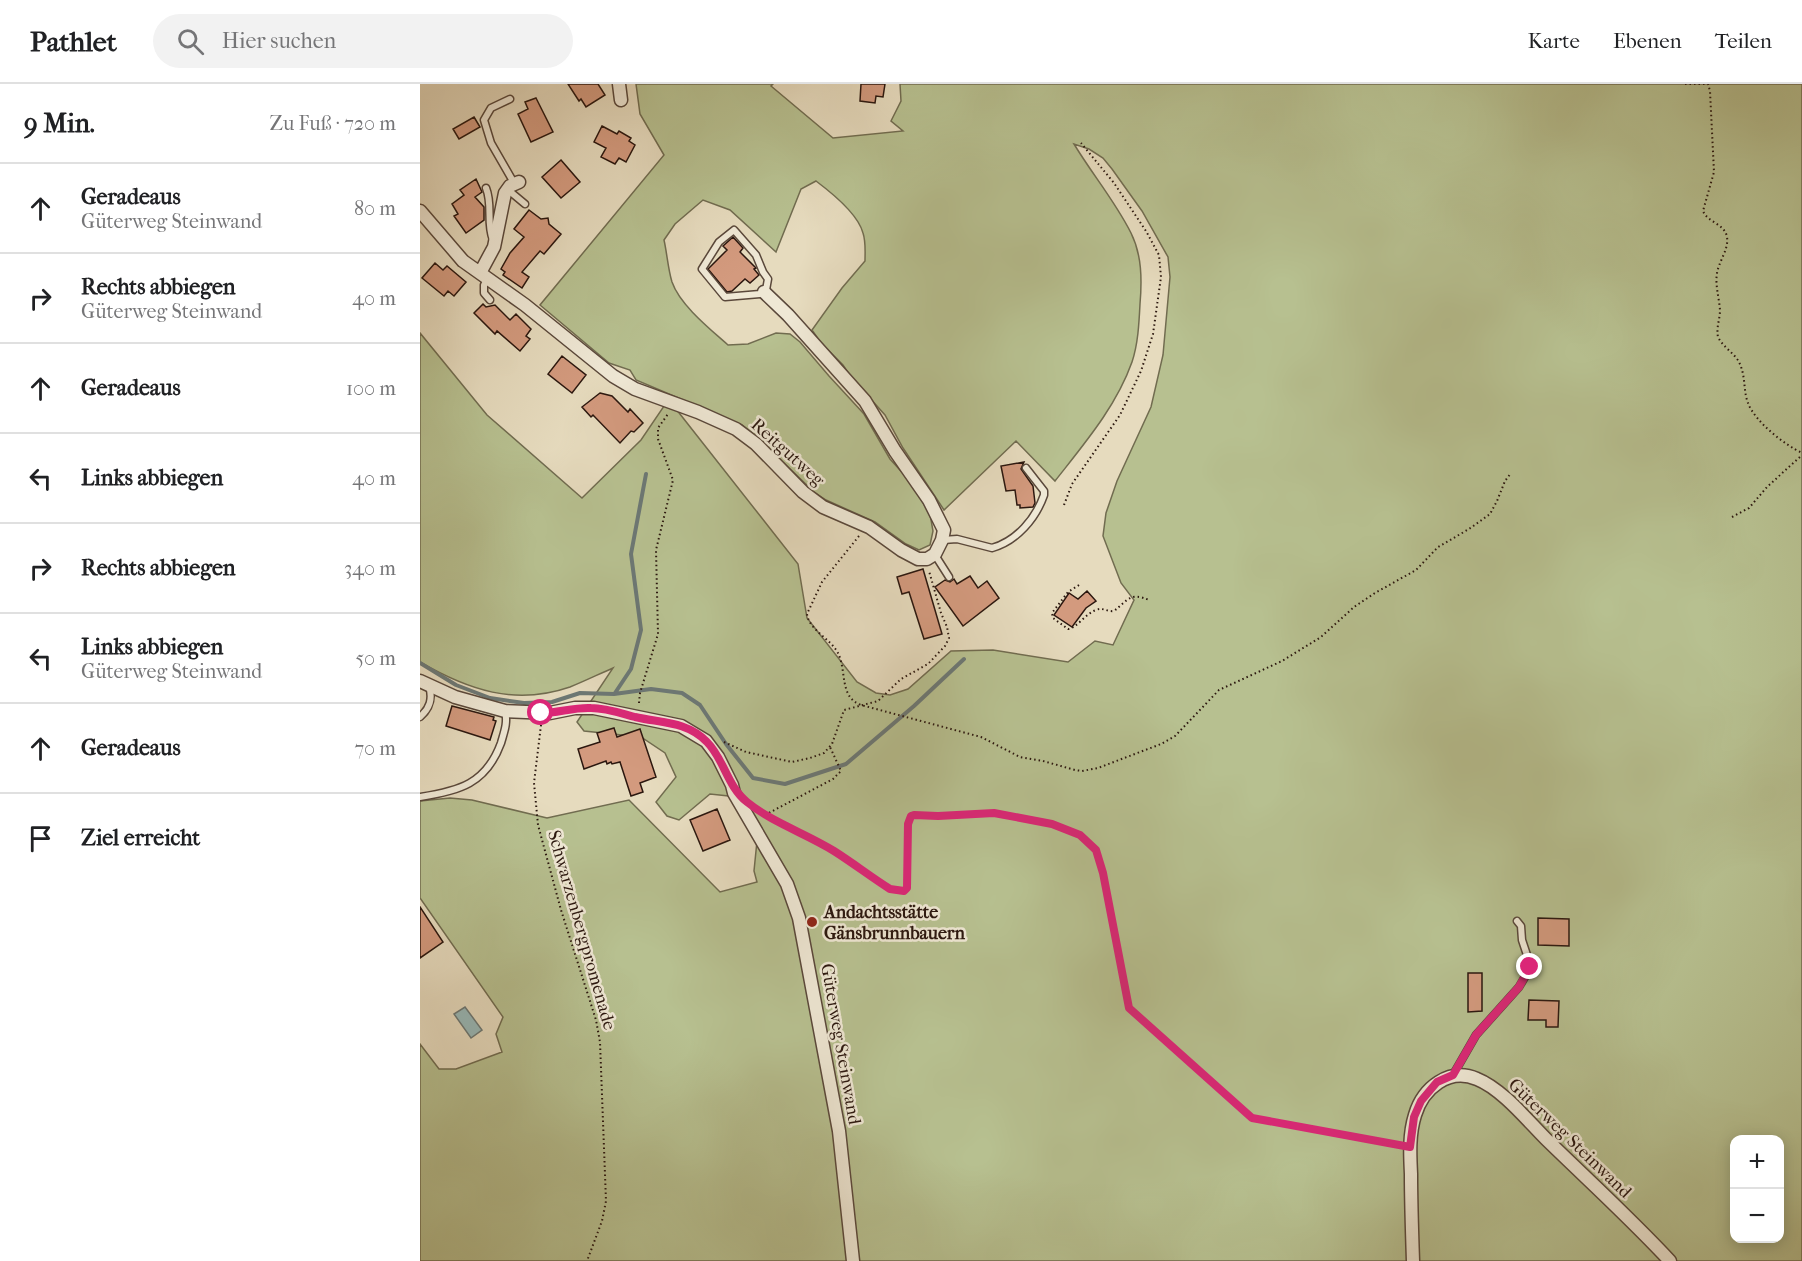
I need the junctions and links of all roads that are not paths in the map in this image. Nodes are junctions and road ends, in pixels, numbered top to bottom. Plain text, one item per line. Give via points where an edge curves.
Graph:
1 (620, 84) edge
2 (510, 99) dead end
3 (621, 100) dead end
4 (514, 185) junction
5 (486, 188) dead end
6 (525, 204) dead end
7 (420, 211) edge
8 (495, 244) junction
9 (484, 276) junction
10 (764, 292) junction
11 (490, 300) dead end
12 (1026, 468) dead end
13 (942, 540) junction
14 (931, 556) junction
15 (949, 577) dead end
16 (424, 683) edge
17 (505, 711) junction
18 (420, 717) edge
19 (420, 797) edge
20 (1517, 921) dead end
21 (1453, 1075) junction
22 (853, 1261) edge
23 (1413, 1261) edge
24 (1670, 1261) edge

1 - 3 street
2 - 4 lane via 491,108 484,120 491,143
4 - 6 lane
4 - 8 street via 503,197
5 - 8 lane via 490,232
7 - 9 street, Reitgutweg via 456,254
8 - 9 street
9 - 11 lane via 484,293
9 - 14 street, Reitgutweg via 619,381 742,433 814,500 866,526 910,556
10 - 10 lane via 725,297 703,271 716,247 732,231 759,259 768,279
10 - 13 street via 871,409 936,514 943,528
12 - 13 lane via 1044,495 1031,520 1012,539 992,548 957,539
13 - 14 street
14 - 15 lane
16 - 17 street, Güterweg Steinwand via 455,697
16 - 18 lane via 431,694 430,707
17 - 19 lane via 503,736 484,773 466,787
17 - 22 street, Güterweg Steinwand via 541,713 594,708 681,726 698,735 718,757 734,793 787,884 799,918 839,1131
20 - 21 lane via 1529,970 1476,1035
21 - 23 street via 1437,1082 1414,1117 1410,1147
21 - 24 street, Güterweg Steinwand via 1478,1079 1498,1092

